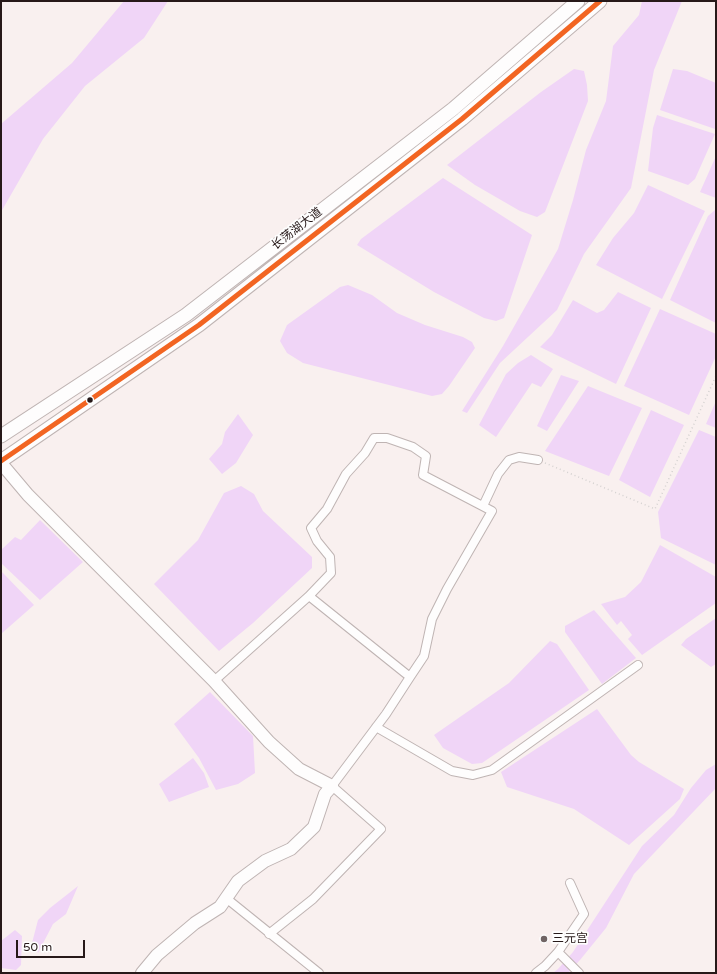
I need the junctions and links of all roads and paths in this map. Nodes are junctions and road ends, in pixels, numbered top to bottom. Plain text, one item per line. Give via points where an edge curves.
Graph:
1 (578, 1) edge
2 (600, 1) edge
3 (716, 376) edge
4 (1, 436) edge
5 (538, 460) joint
6 (1, 462) edge
7 (483, 506) junction
8 (309, 596) junction
9 (638, 665) dead end
10 (410, 677) junction
11 (214, 682) junction
12 (376, 727) junction
13 (332, 786) junction
14 (570, 883) dead end
15 (226, 898) junction
16 (269, 934) junction
17 (561, 955) junction
18 (578, 972) edge
19 (142, 973) edge
20 (319, 973) edge
21 (536, 973) edge

1 - 4 main road, 长荡湖大道 via 453,109 186,315
2 - 6 main road, 长荡湖大道 via 462,119 199,325
3 - 5 path via 654,509
5 - 7 street via 519,457 509,460 498,474
6 - 11 street via 28,495
7 - 8 street via 423,475 426,456 413,447 387,438 374,438 365,453 346,474 327,509 311,528 317,541 330,557 331,573
7 - 10 street via 492,511 432,619 424,656
8 - 10 street
8 - 11 street
9 - 12 street via 492,770 473,775 452,771
10 - 12 street
11 - 13 street via 299,769
12 - 13 street
13 - 15 street via 325,794 314,827 291,849 265,861 238,881
13 - 16 street via 381,830 313,899
14 - 17 street via 584,914
15 - 16 street
15 - 19 street via 220,907 195,923 157,955
16 - 20 street
17 - 18 street
17 - 21 street

